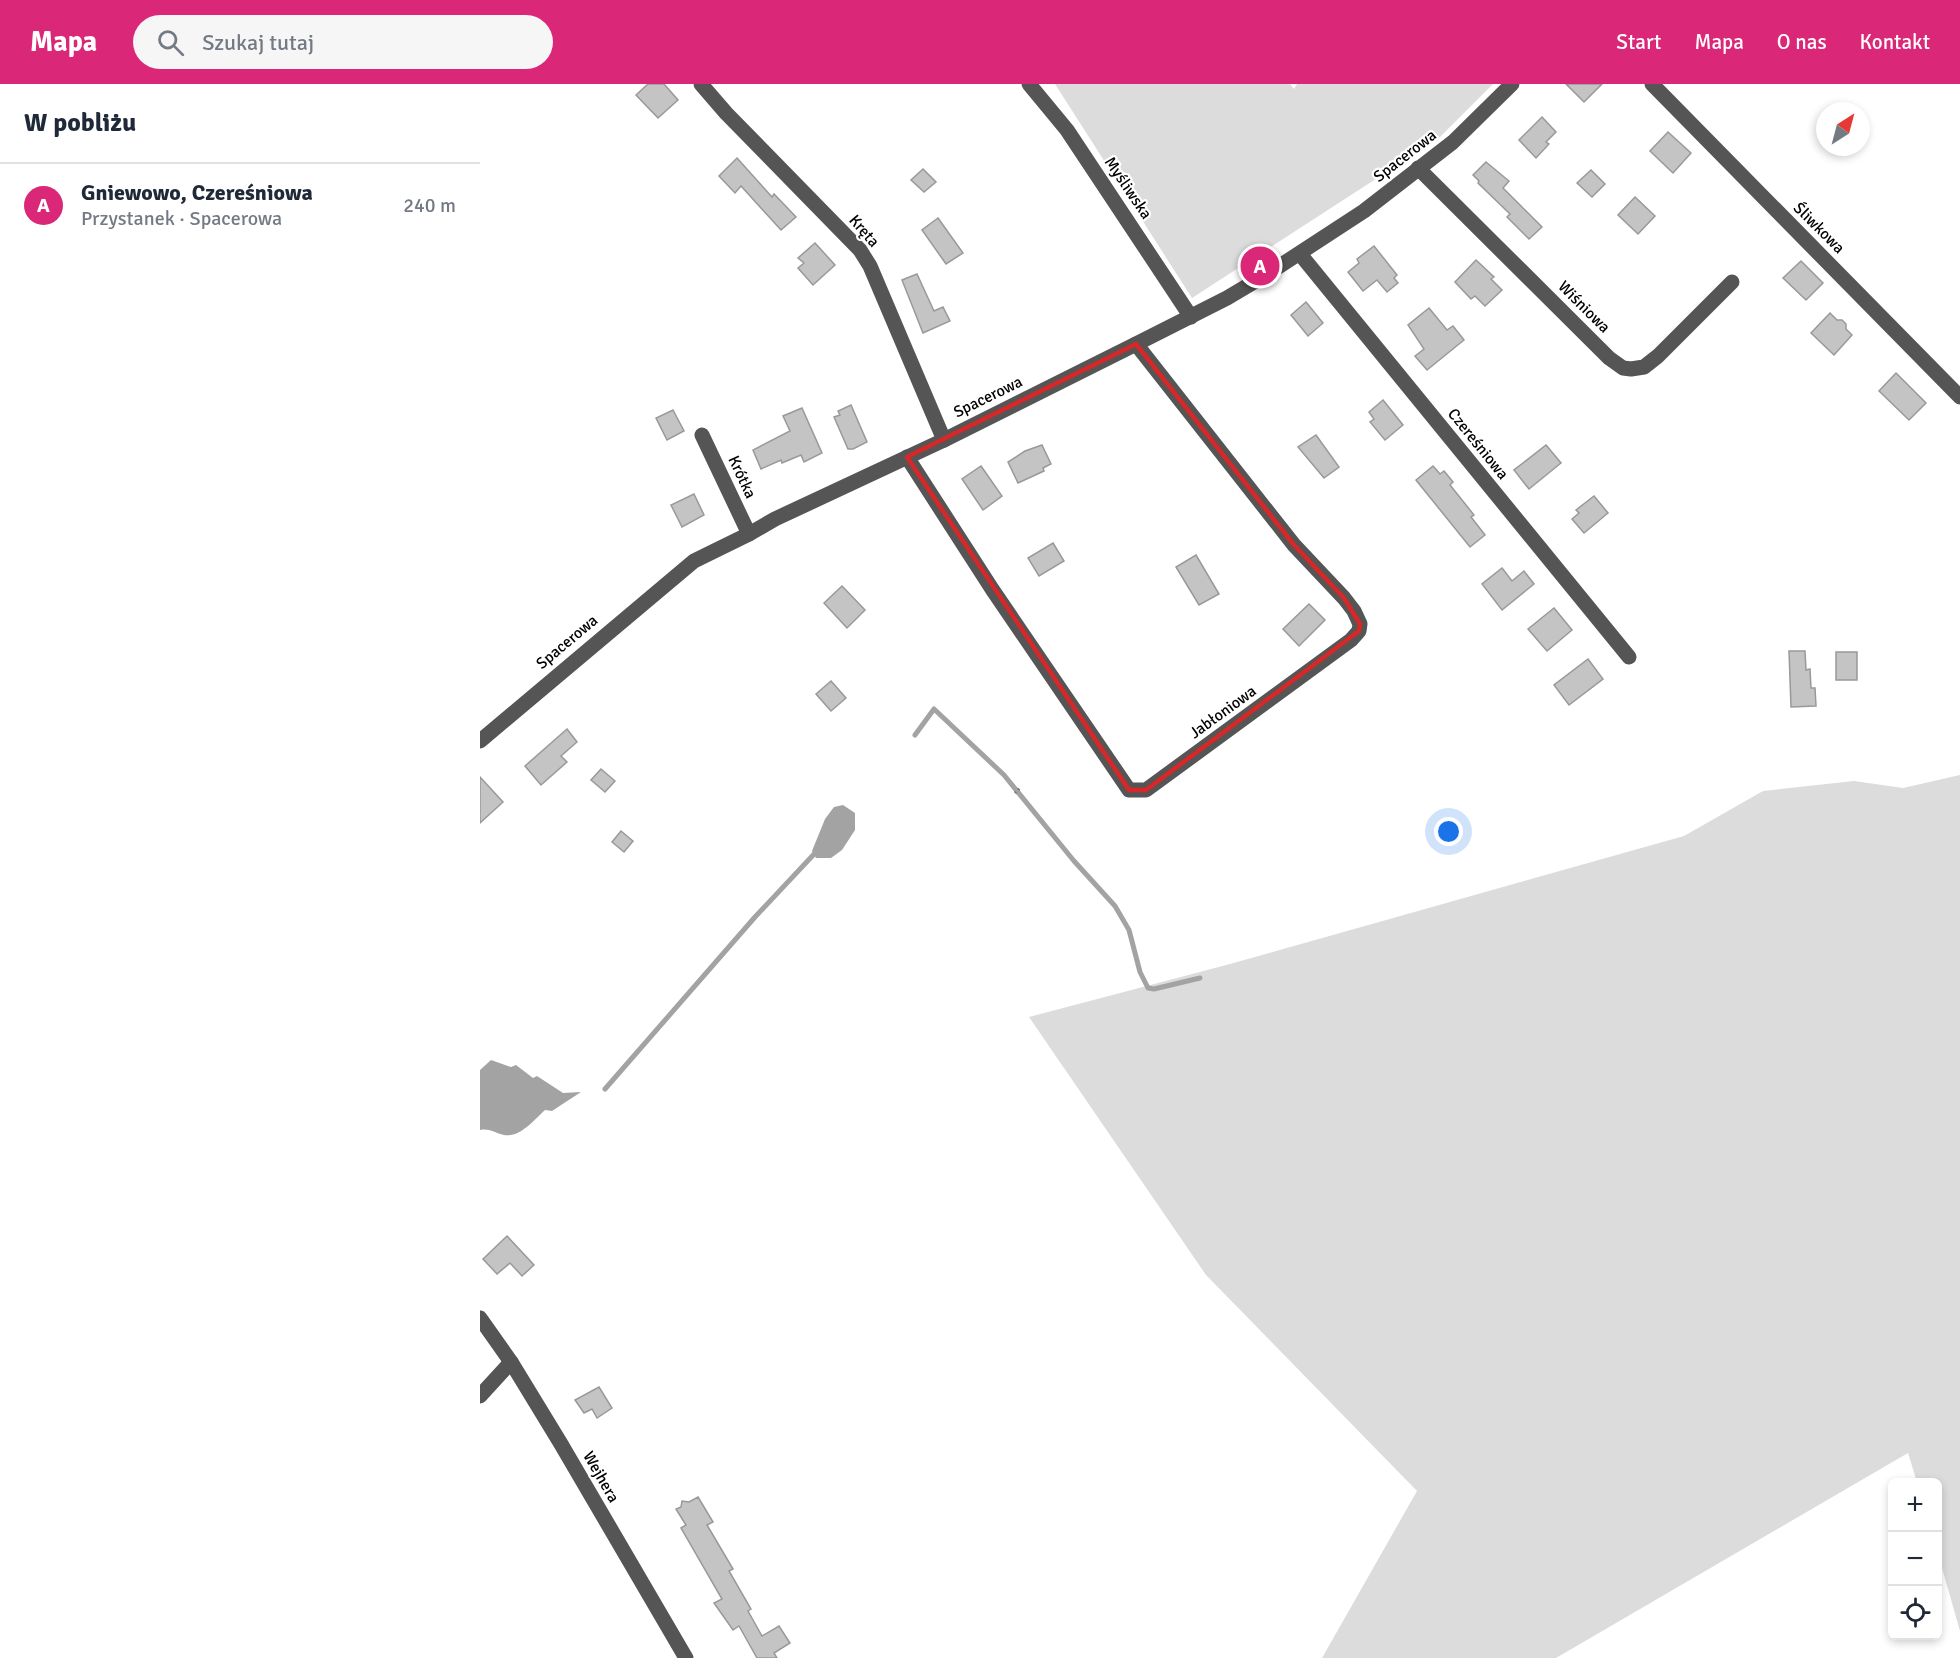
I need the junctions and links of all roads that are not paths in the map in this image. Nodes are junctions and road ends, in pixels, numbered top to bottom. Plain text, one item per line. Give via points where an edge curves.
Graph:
1 (701, 84) edge
2 (1029, 84) edge
3 (1512, 84) edge
4 (1652, 84) edge
5 (1418, 168) junction
6 (1300, 254) junction
7 (1732, 282) dead end
8 (1191, 317) junction
9 (1136, 344) junction
10 (1960, 397) edge
11 (702, 435) dead end
12 (944, 440) junction
13 (907, 457) junction
14 (749, 534) junction
15 (1629, 657) dead end
16 (480, 741) edge
17 (480, 1318) edge
18 (511, 1362) junction
19 (480, 1396) edge
20 (686, 1658) edge

1 - 12 street, Kręta via 860,250
2 - 8 street, Myśliwska via 1067,130
3 - 5 street, Spacerowa via 1453,142
4 - 10 street, Śliwkowa
5 - 6 street, Spacerowa
5 - 7 street, Wiśniowa via 1623,368 1644,367 1658,356
6 - 8 street, Spacerowa
6 - 15 street, Czereśniowa
8 - 9 street, Spacerowa
9 - 12 street, Spacerowa
9 - 13 street, Jabłoniowa via 1294,545 1344,597 1360,624 1351,640 1146,790 1129,790 992,590
11 - 14 street, Krótka
12 - 13 street, Spacerowa
13 - 14 street, Spacerowa
14 - 16 street, Spacerowa via 694,561
17 - 18 street, Wejhera
18 - 19 street
18 - 20 street, Wejhera

